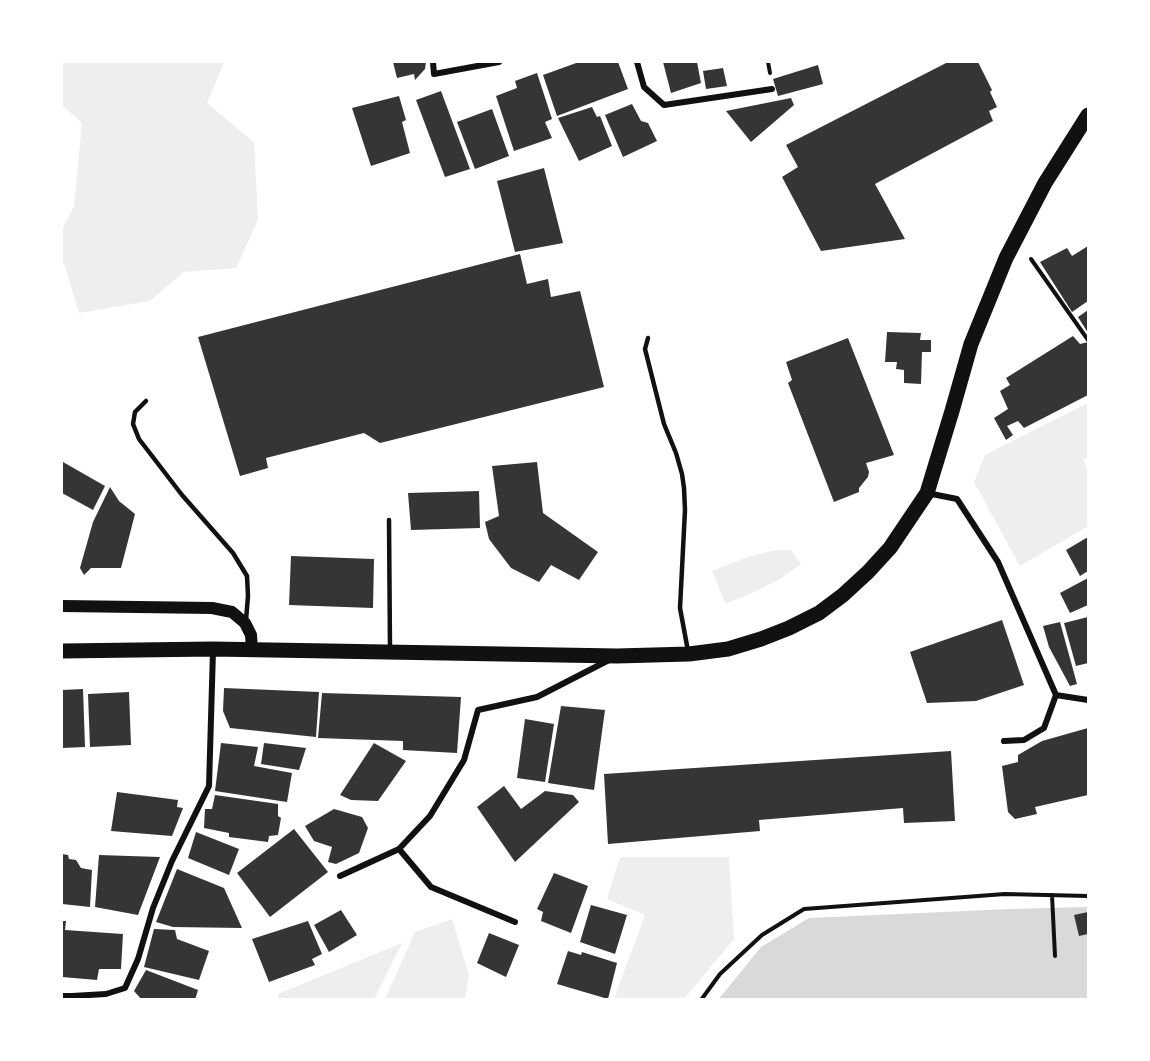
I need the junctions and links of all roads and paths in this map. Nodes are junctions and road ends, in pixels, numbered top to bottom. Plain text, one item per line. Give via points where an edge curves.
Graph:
1 (433, 62) edge
2 (499, 62) edge
3 (637, 62) edge
4 (772, 89) dead end
5 (1089, 115) edge
6 (1032, 259) dead end
7 (648, 338) dead end
8 (1089, 340) edge
9 (146, 401) dead end
10 (927, 493) junction
11 (389, 520) dead end
12 (62, 606) edge
13 (245, 623) junction
14 (213, 649) junction
15 (252, 650) junction
16 (62, 651) edge
17 (390, 653) junction
18 (689, 654) junction
19 (617, 656) junction
20 (1056, 695) junction
21 (1089, 700) edge
22 (1004, 741) dead end
23 (399, 849) junction
24 (340, 876) dead end
25 (1053, 895) junction
26 (1089, 896) edge
27 (515, 922) dead end
28 (1055, 956) dead end
29 (62, 996) edge
30 (72, 998) edge
31 (701, 999) edge

1 - 2 street via 435,74
3 - 4 street via 644,87 664,105
5 - 10 main road via 1046,183 1006,258 971,344
6 - 8 path
7 - 18 lane via 645,349 684,488 680,608
9 - 13 lane via 135,412 133,424 139,439 233,553 247,576
10 - 18 main road via 890,548 819,613 761,639 728,649
10 - 20 street via 957,499 998,562
11 - 17 lane
12 - 13 main road via 212,608 232,612
13 - 15 main road
14 - 15 main road
14 - 16 main road
14 - 30 street via 209,786 172,861 125,988
15 - 17 main road
17 - 19 main road
18 - 19 main road
19 - 23 street via 537,697 478,710 464,760 430,816
20 - 21 street
20 - 22 street via 1044,728 1024,740
23 - 24 street
23 - 27 street via 431,887
25 - 26 path
25 - 28 path
25 - 31 path via 1005,894 804,909 762,935 720,974
29 - 30 street

